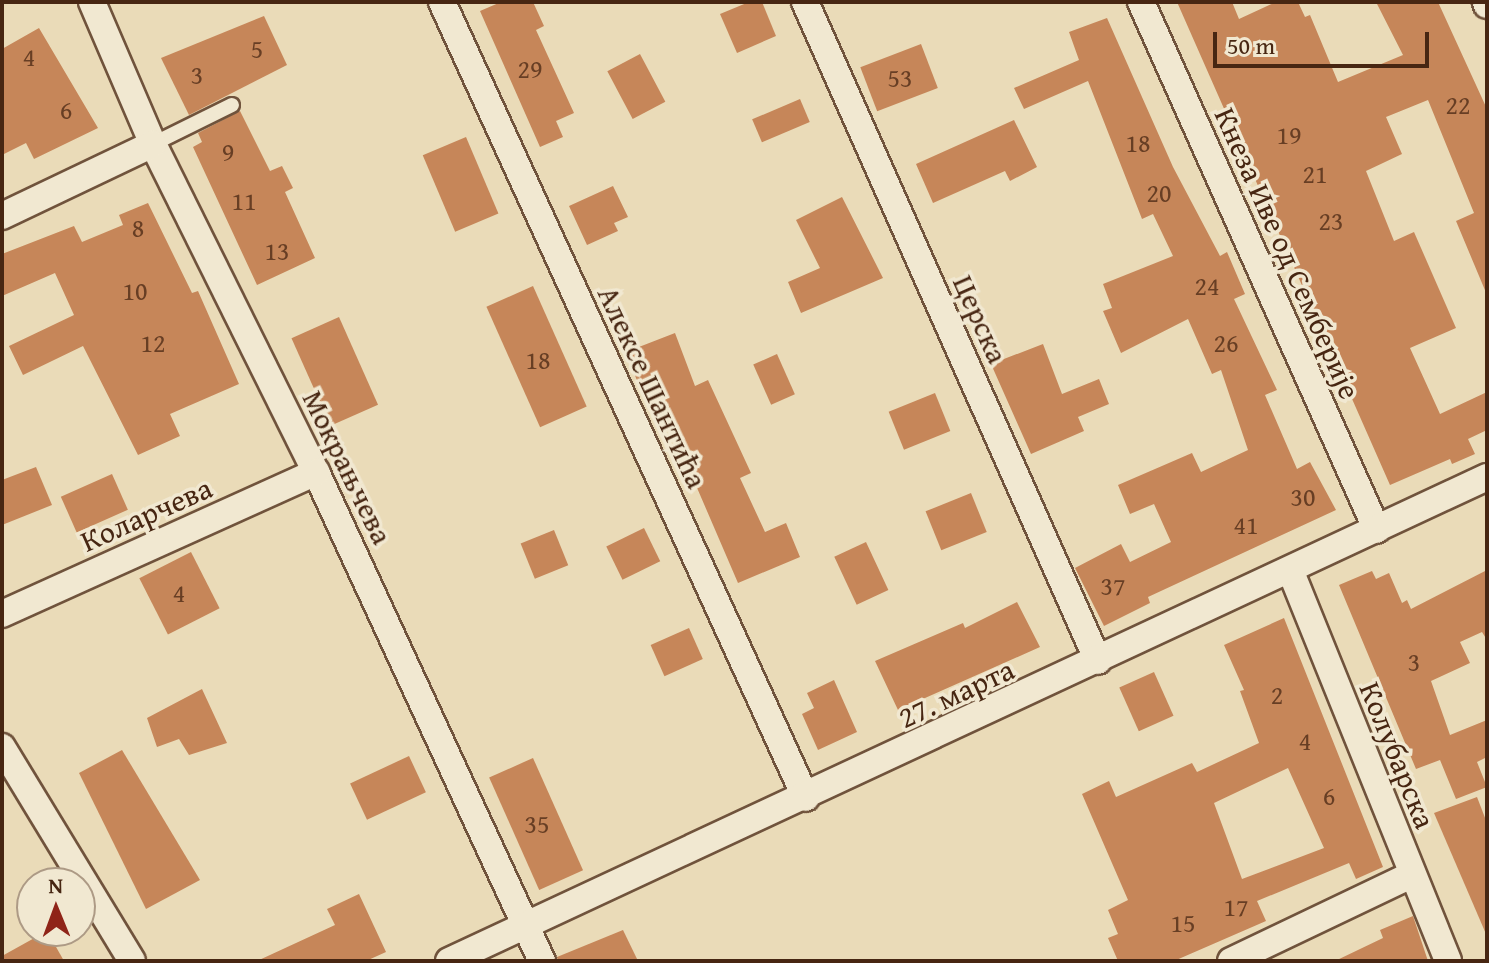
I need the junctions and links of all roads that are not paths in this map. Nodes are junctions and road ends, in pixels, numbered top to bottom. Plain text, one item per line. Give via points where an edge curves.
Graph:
1 (92, 2) edge
2 (442, 2) edge
3 (805, 2) edge
4 (1141, 2) edge
5 (232, 105) dead end
6 (153, 144) junction
7 (2, 216) edge
8 (316, 472) junction
9 (1487, 477) edge
10 (1377, 530) junction
11 (1291, 572) junction
12 (2, 614) edge
13 (1098, 661) junction
14 (2, 747) edge
15 (806, 798) junction
16 (1411, 875) junction
17 (526, 924) junction
18 (132, 961) edge
19 (449, 961) edge
20 (542, 961) edge
21 (1231, 961) edge
22 (1448, 961) edge

1 - 6 street, Мокрањчева
2 - 15 street, Алексе Шантића
3 - 13 street, Церска
4 - 10 street, Кнеза Иве од Семберије
5 - 6 lane
6 - 7 street
6 - 8 street, Мокрањчева
8 - 12 street, Коларчева
8 - 17 street, Мокрањчева
9 - 10 street, 27. марта
10 - 11 street, 27. марта
11 - 13 street, 27. марта
11 - 16 street, Колубарска
13 - 15 street, 27. марта
14 - 18 street
15 - 17 street, 27. марта
16 - 21 street
16 - 22 street, Колубарска
17 - 19 street, 27. марта
17 - 20 street, Мокрањчева

